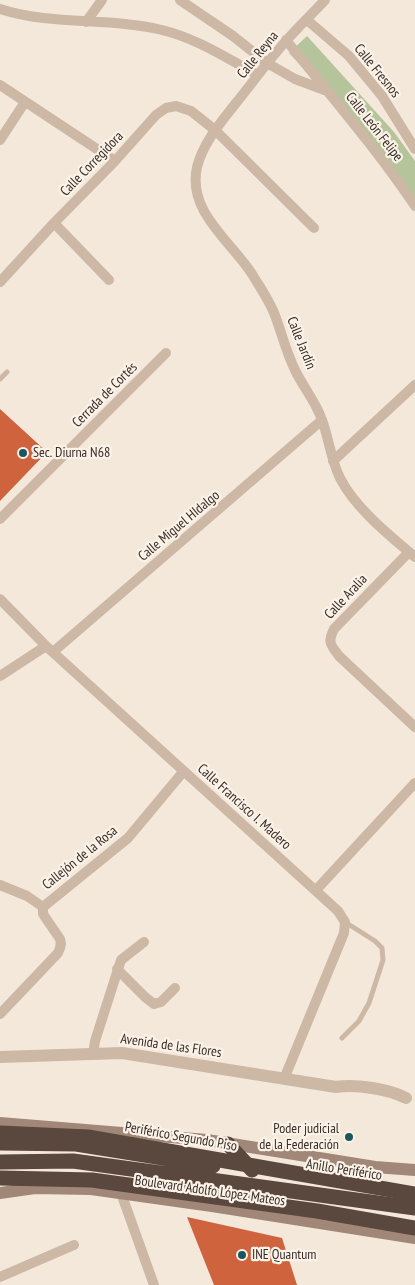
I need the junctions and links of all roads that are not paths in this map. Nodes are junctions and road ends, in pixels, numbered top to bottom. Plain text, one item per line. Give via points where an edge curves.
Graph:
1 (102, 0) edge
2 (180, 0) edge
3 (325, 0) edge
4 (0, 9) edge
5 (307, 20) junction
6 (86, 22) junction
7 (286, 40) junction
8 (267, 63) junction
9 (258, 75) junction
10 (0, 85) edge
11 (327, 91) junction
12 (25, 102) junction
13 (215, 130) junction
14 (0, 140) edge
15 (415, 149) edge
16 (115, 161) junction
17 (415, 206) edge
18 (54, 223) junction
19 (314, 228) dead end
20 (109, 280) dead end
21 (0, 282) edge
22 (166, 353) dead end
23 (6, 372) dead end
24 (0, 379) edge
25 (415, 385) edge
26 (322, 420) junction
27 (333, 461) junction
28 (0, 519) edge
29 (412, 554) edge
30 (0, 599) edge
31 (49, 649) junction
32 (0, 676) edge
33 (415, 727) edge
34 (184, 772) junction
35 (415, 783) edge
36 (0, 886) edge
37 (316, 890) junction
38 (43, 907) junction
39 (345, 922) junction
40 (144, 942) dead end
41 (117, 969) junction
42 (174, 988) dead end
43 (0, 1014) edge
44 (342, 1038) dead end
45 (93, 1054) junction
46 (0, 1058) edge
47 (284, 1079) junction
48 (410, 1098) edge
49 (0, 1123) edge
50 (0, 1133) edge
51 (0, 1143) edge
52 (228, 1144) junction
53 (0, 1162) edge
54 (128, 1168) junction
55 (415, 1170) edge
56 (255, 1173) junction
57 (0, 1178) edge
58 (91, 1189) junction
59 (0, 1193) edge
60 (121, 1193) junction
61 (415, 1195) edge
62 (415, 1208) edge
63 (415, 1228) edge
64 (415, 1238) edge
65 (74, 1245) dead end
66 (0, 1277) edge
67 (154, 1285) edge

1 - 6 street
2 - 8 street, Calle León Felipe
3 - 5 street, Calle Reyna
4 - 6 street
5 - 7 street, Calle Reyna
5 - 15 street, Calle Fresnos via 355,63 382,96
6 - 9 street via 163,30 202,45
7 - 8 street, Calle Reyna
7 - 11 street, Calle León Felipe
8 - 9 street, Calle Reyna
8 - 11 street, Calle León Felipe via 295,79
9 - 13 street, Calle Reyna
10 - 12 street
11 - 17 street, Calle León Felipe
12 - 14 street
12 - 16 street
13 - 16 street, Calle Corregidora via 191,111 176,106 166,108
13 - 19 street
13 - 26 street, Calle Jardín via 197,167 199,203 248,268 270,304 288,354
16 - 18 street, Calle Corregidora
18 - 20 street
18 - 21 street, Calle Corregidora
22 - 28 street, Cerrada de Cortés
23 - 24 lane
25 - 27 street
26 - 27 street, Calle Jardín
26 - 31 street, Calle Miguel HIdalgo
27 - 29 street, Calle Jardín via 340,479 356,501
29 - 33 street, Calle Aralia via 334,629 330,644
30 - 31 street, Calle Francisco I. Madero
31 - 32 street, Calle Miguel HIdalgo
31 - 34 street, Calle Francisco I. Madero
34 - 37 street, Calle Francisco I. Madero
34 - 38 street, Callejón de la Rosa via 128,838
35 - 37 street
36 - 38 street via 27,896
37 - 39 street, Calle Francisco I. Madero
38 - 43 street, Callejón de la Rosa via 43,914 62,943 58,953
39 - 44 lane via 375,941 382,948 383,960 369,1003 359,1021
39 - 47 street via 336,955
40 - 41 street via 121,960
41 - 42 street via 154,1004 161,1002
41 - 45 street
45 - 46 street, Avenida de las Flores
45 - 47 street, Avenida de las Flores via 122,1053
47 - 48 street, Avenida de las Flores via 336,1087 347,1092
49 - 52 main road
50 - 61 highway, Periférico Segundo Piso, bridge via 88,1137
51 - 56 highway, Anillo Periférico via 76,1144
52 - 55 main road
52 - 56 highway
53 - 54 highway, Anillo Periférico via 66,1161
54 - 58 highway
54 - 62 highway, Anillo Periférico
56 - 61 highway, Anillo Periférico via 382,1193
57 - 63 highway, bridge via 92,1180
58 - 59 main road, Boulevard Adolfo López Mateos via 35,1188
58 - 60 main road, Boulevard Adolfo López Mateos
60 - 64 main road, Boulevard Adolfo López Mateos
60 - 67 street
65 - 66 street

